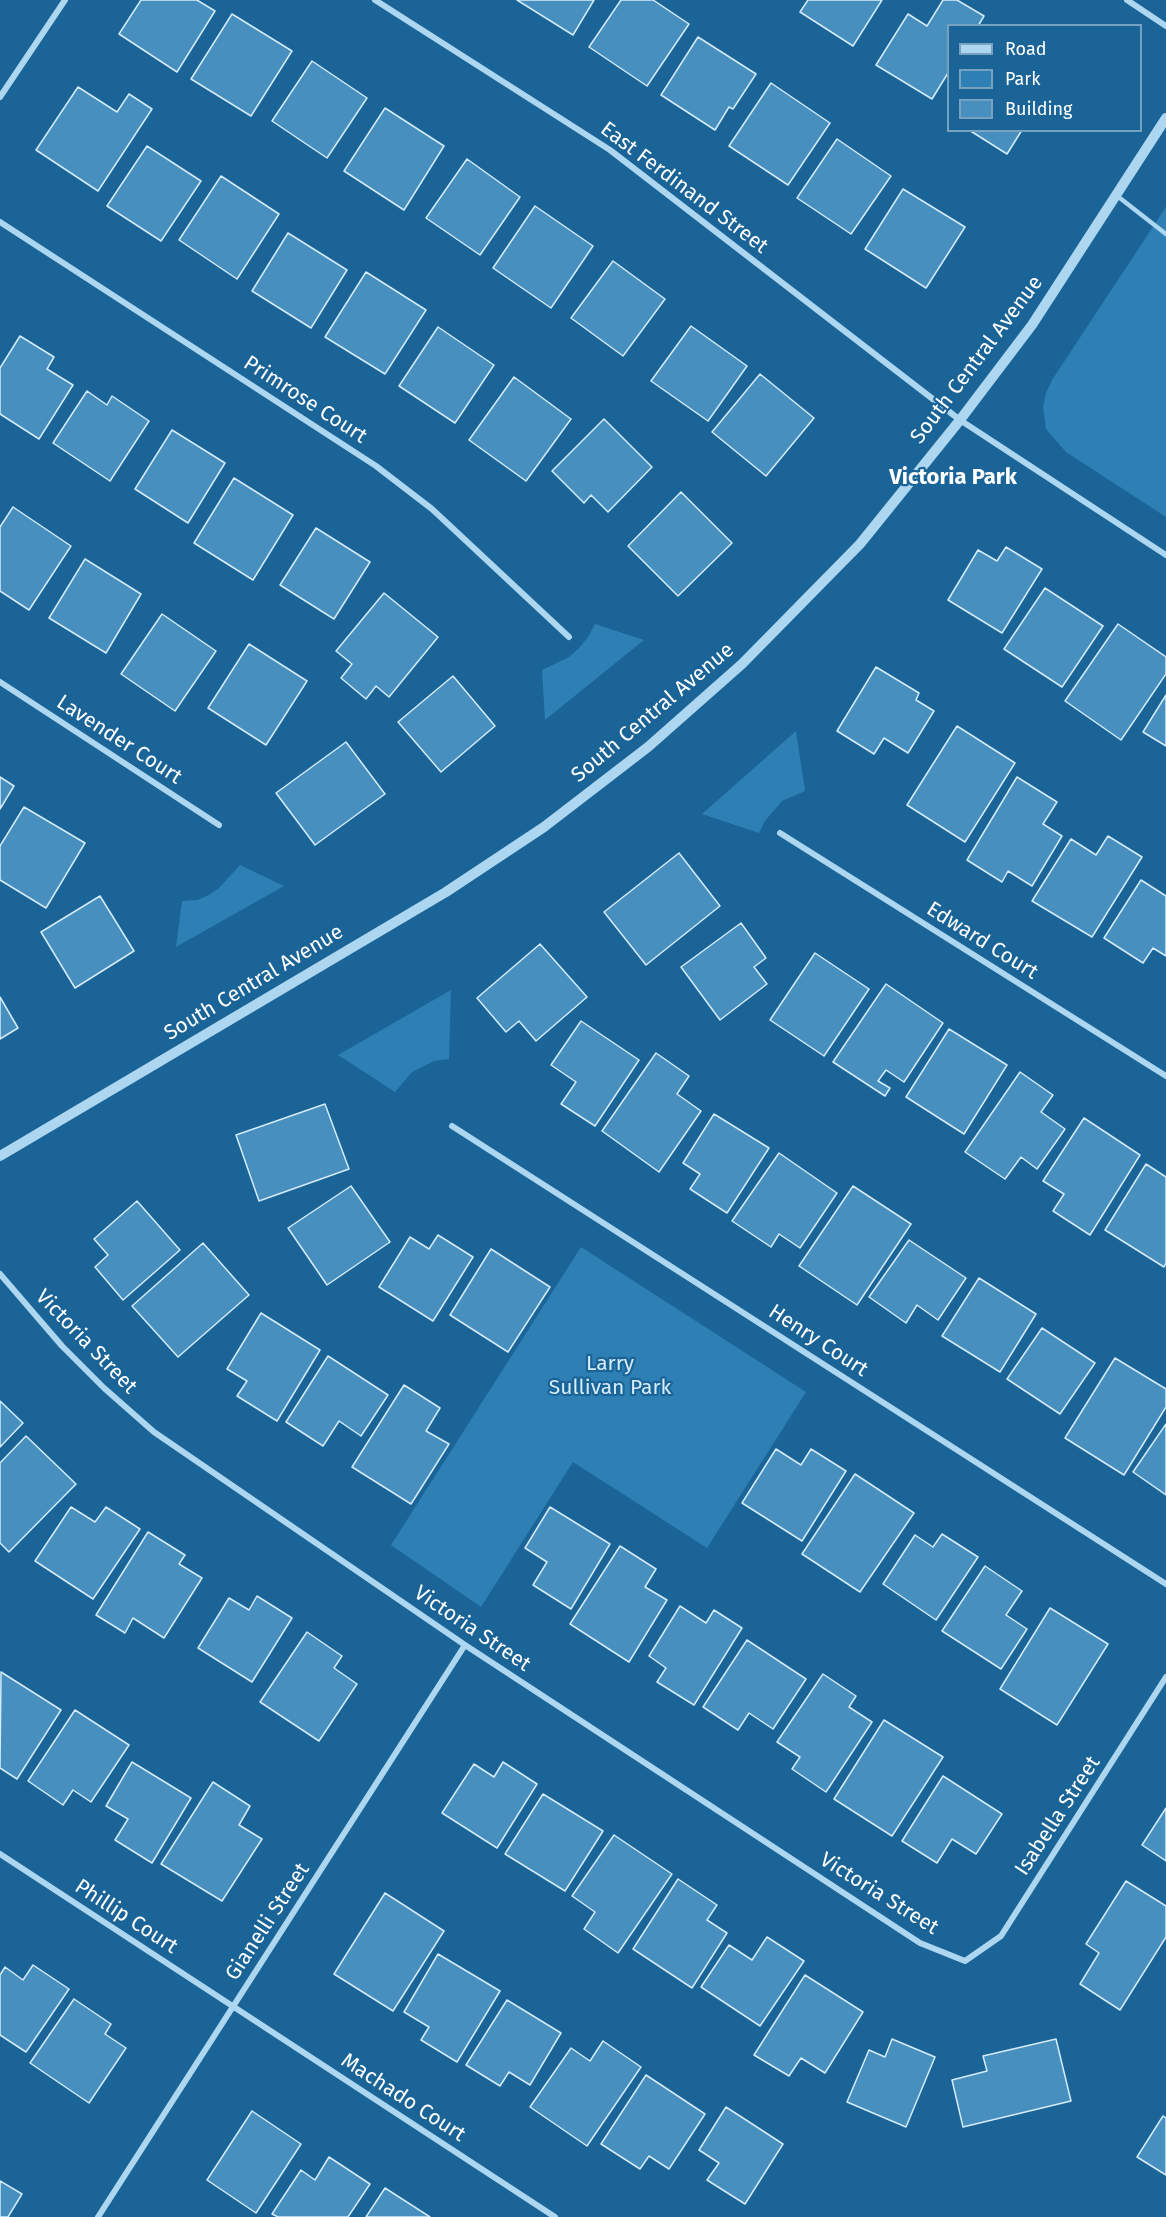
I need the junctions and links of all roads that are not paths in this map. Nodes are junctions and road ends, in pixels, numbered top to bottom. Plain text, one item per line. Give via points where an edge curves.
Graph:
1 (65, 0) edge
2 (375, 0) edge
3 (1127, 0) edge
4 (1166, 26) edge
5 (0, 97) edge
6 (1166, 118) edge
7 (1116, 195) junction
8 (0, 222) edge
9 (1166, 234) edge
10 (960, 420) junction
11 (1166, 555) edge
12 (569, 637) dead end
13 (0, 682) edge
14 (219, 825) dead end
15 (780, 833) dead end
16 (1166, 1076) edge
17 (452, 1126) dead end
18 (0, 1156) edge
19 (0, 1274) edge
20 (1166, 1584) edge
21 (465, 1645) junction
22 (1166, 1677) edge
23 (0, 1854) edge
24 (965, 1960) joint
25 (233, 2007) junction
26 (98, 2217) edge
27 (555, 2217) edge

1 - 5 street
2 - 10 street, East Ferdinand Street via 610,150
3 - 4 street
6 - 7 street, South Central Avenue
7 - 9 lane
7 - 10 street, South Central Avenue via 1032,325
8 - 12 street, Primrose Court via 376,466 432,509
10 - 11 street, East Ferdinand Street
10 - 18 street, South Central Avenue via 844,560 742,664 620,769 544,827 446,892
13 - 14 street, Lavender Court
15 - 16 street, Edward Court
17 - 20 street, Henry Court
19 - 21 street, Victoria Street via 62,1346 154,1432
21 - 24 street, Victoria Street via 920,1943
21 - 25 street, Gianelli Street
22 - 24 street, Isabella Street via 1001,1936
23 - 25 street, Phillip Court
25 - 26 street, Gianelli Street
25 - 27 street, Machado Court

